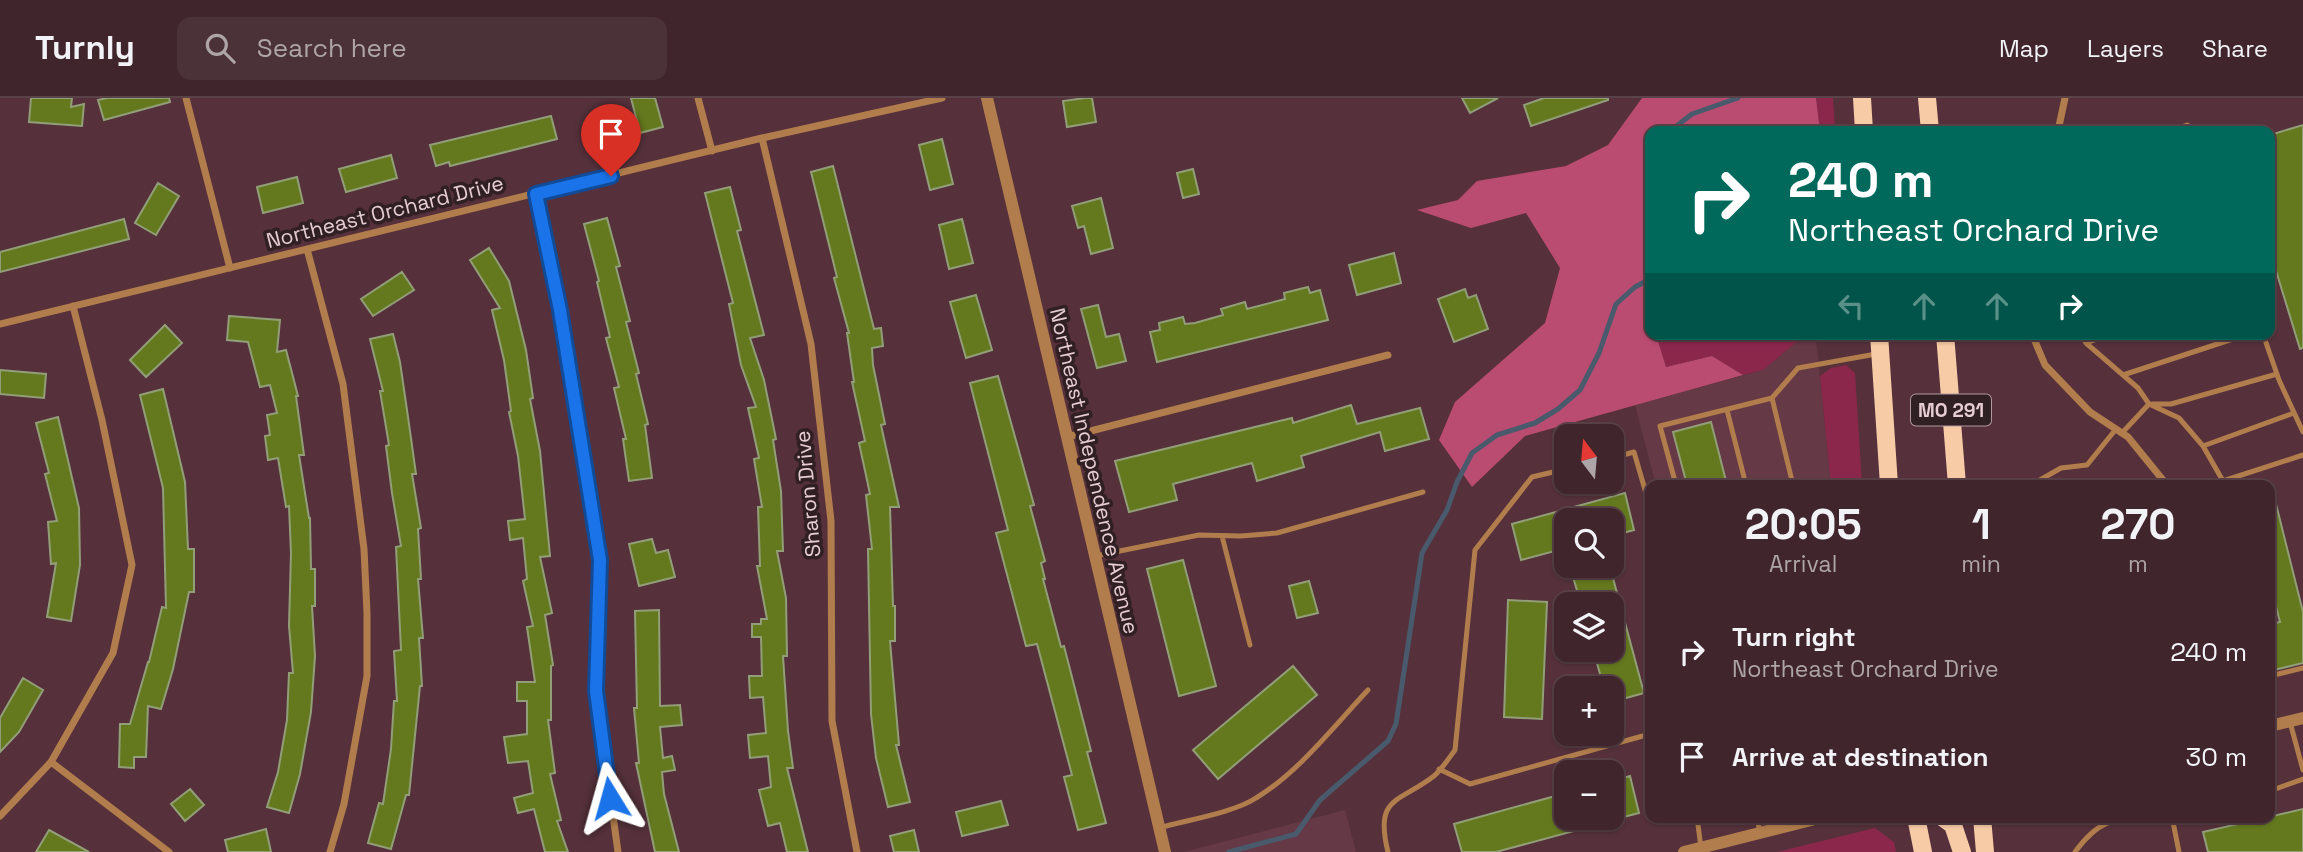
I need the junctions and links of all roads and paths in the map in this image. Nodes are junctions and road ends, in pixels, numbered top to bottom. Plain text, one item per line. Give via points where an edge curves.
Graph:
1 (186, 98) edge
2 (698, 98) edge
3 (942, 98) edge
4 (987, 98) edge
5 (1862, 98) edge
6 (1927, 98) edge
7 (2065, 98) edge
8 (1864, 126) edge
9 (1930, 126) edge
10 (2059, 126) edge
11 (762, 138) junction
12 (712, 151) junction
13 (536, 194) junction
14 (307, 249) junction
15 (230, 268) junction
16 (73, 306) junction
17 (0, 324) edge
18 (1879, 340) edge
19 (1945, 340) edge
20 (2035, 340) edge
21 (2084, 340) edge
22 (2095, 340) edge
23 (2230, 340) edge
24 (2265, 340) edge
25 (2086, 343) junction
26 (1880, 354) junction
27 (1388, 355) dead end
28 (2277, 374) junction
29 (2123, 375) junction
30 (1772, 398) junction
31 (2149, 404) junction
32 (1727, 410) junction
33 (2294, 413) junction
34 (2119, 431) junction
35 (2303, 432) edge
36 (1067, 437) junction
37 (2203, 446) junction
38 (1624, 455) edge
39 (2303, 455) edge
40 (1554, 472) edge
41 (1675, 480) edge
42 (1745, 480) edge
43 (1792, 480) edge
44 (1889, 480) edge
45 (1957, 480) edge
46 (2040, 480) edge
47 (2163, 480) edge
48 (2221, 480) edge
49 (2225, 480) edge
50 (1645, 490) edge
51 (1423, 492) dead end
52 (1222, 536) junction
53 (1095, 556) junction
54 (1250, 645) dead end
55 (2303, 668) edge
56 (2275, 675) edge
57 (1368, 690) dead end
58 (2303, 718) edge
59 (2290, 721) junction
60 (2275, 725) edge
61 (1645, 735) edge
62 (51, 762) junction
63 (1439, 769) junction
64 (2303, 770) edge
65 (2303, 779) edge
66 (2275, 789) edge
67 (0, 816) edge
68 (1699, 823) edge
69 (1758, 823) edge
70 (1799, 823) edge
71 (1917, 823) edge
72 (1950, 823) edge
73 (1982, 823) edge
74 (2105, 823) edge
75 (2172, 823) edge
76 (1158, 828) junction
77 (1760, 833) junction
78 (1701, 848) junction
79 (169, 852) edge
80 (330, 852) edge
81 (618, 852) edge
82 (857, 852) edge
83 (1165, 852) edge
84 (1388, 852) edge
85 (1684, 852) edge
86 (1923, 852) edge
87 (1962, 852) edge
88 (1984, 852) edge
89 (2075, 852) edge
90 (2179, 852) edge

1 - 15 street
2 - 12 street
3 - 11 street, Northeast Orchard Drive
4 - 36 street, Northeast Independence Avenue
5 - 8 main road
6 - 9 main road
7 - 10 street
11 - 12 street, Northeast Orchard Drive
11 - 82 street, Sharon Drive via 811,344 831,521 832,721
12 - 13 street, Northeast Orchard Drive
13 - 14 street, Northeast Orchard Drive
13 - 81 street via 560,310 600,560 596,691
14 - 15 street, Northeast Orchard Drive
14 - 80 street via 343,384 364,549 367,613 367,676 344,804
15 - 16 street, Northeast Orchard Drive
16 - 17 street, Northeast Orchard Drive
16 - 62 street via 132,565 113,653
18 - 26 main road, MO 291
19 - 45 main road, MO 291
20 - 34 street via 2045,365 2090,412
21 - 25 lane
22 - 25 lane
23 - 29 lane
24 - 28 lane
25 - 29 lane
26 - 30 lane via 1798,368
26 - 44 main road, MO 291
27 - 36 street
28 - 31 lane via 2171,404
28 - 33 lane
29 - 31 lane
30 - 32 lane
30 - 43 lane
31 - 34 lane
31 - 37 lane via 2179,418
32 - 41 lane via 1660,426
32 - 42 lane
33 - 35 lane
33 - 37 lane
34 - 46 lane via 2087,465 2061,468
34 - 47 street
36 - 53 street, Northeast Independence Avenue
37 - 48 lane
38 - 50 lane via 1634,452
39 - 49 lane
40 - 63 lane via 1532,477 1475,550 1455,750
51 - 52 lane via 1277,533
52 - 53 lane via 1199,535
52 - 54 lane
53 - 76 street, Northeast Independence Avenue
55 - 56 lane
57 - 76 lane via 1289,774 1256,799
58 - 59 street
59 - 60 street
59 - 64 lane
61 - 63 lane via 1470,784
62 - 67 street
62 - 79 street
63 - 84 lane via 1391,802 1382,829
65 - 66 lane
68 - 78 lane
69 - 77 lane
70 - 77 street
71 - 86 main road
72 - 87 main road
73 - 88 main road
74 - 89 lane
75 - 90 lane
76 - 83 street, Northeast Independence Avenue
77 - 78 street
78 - 85 street

